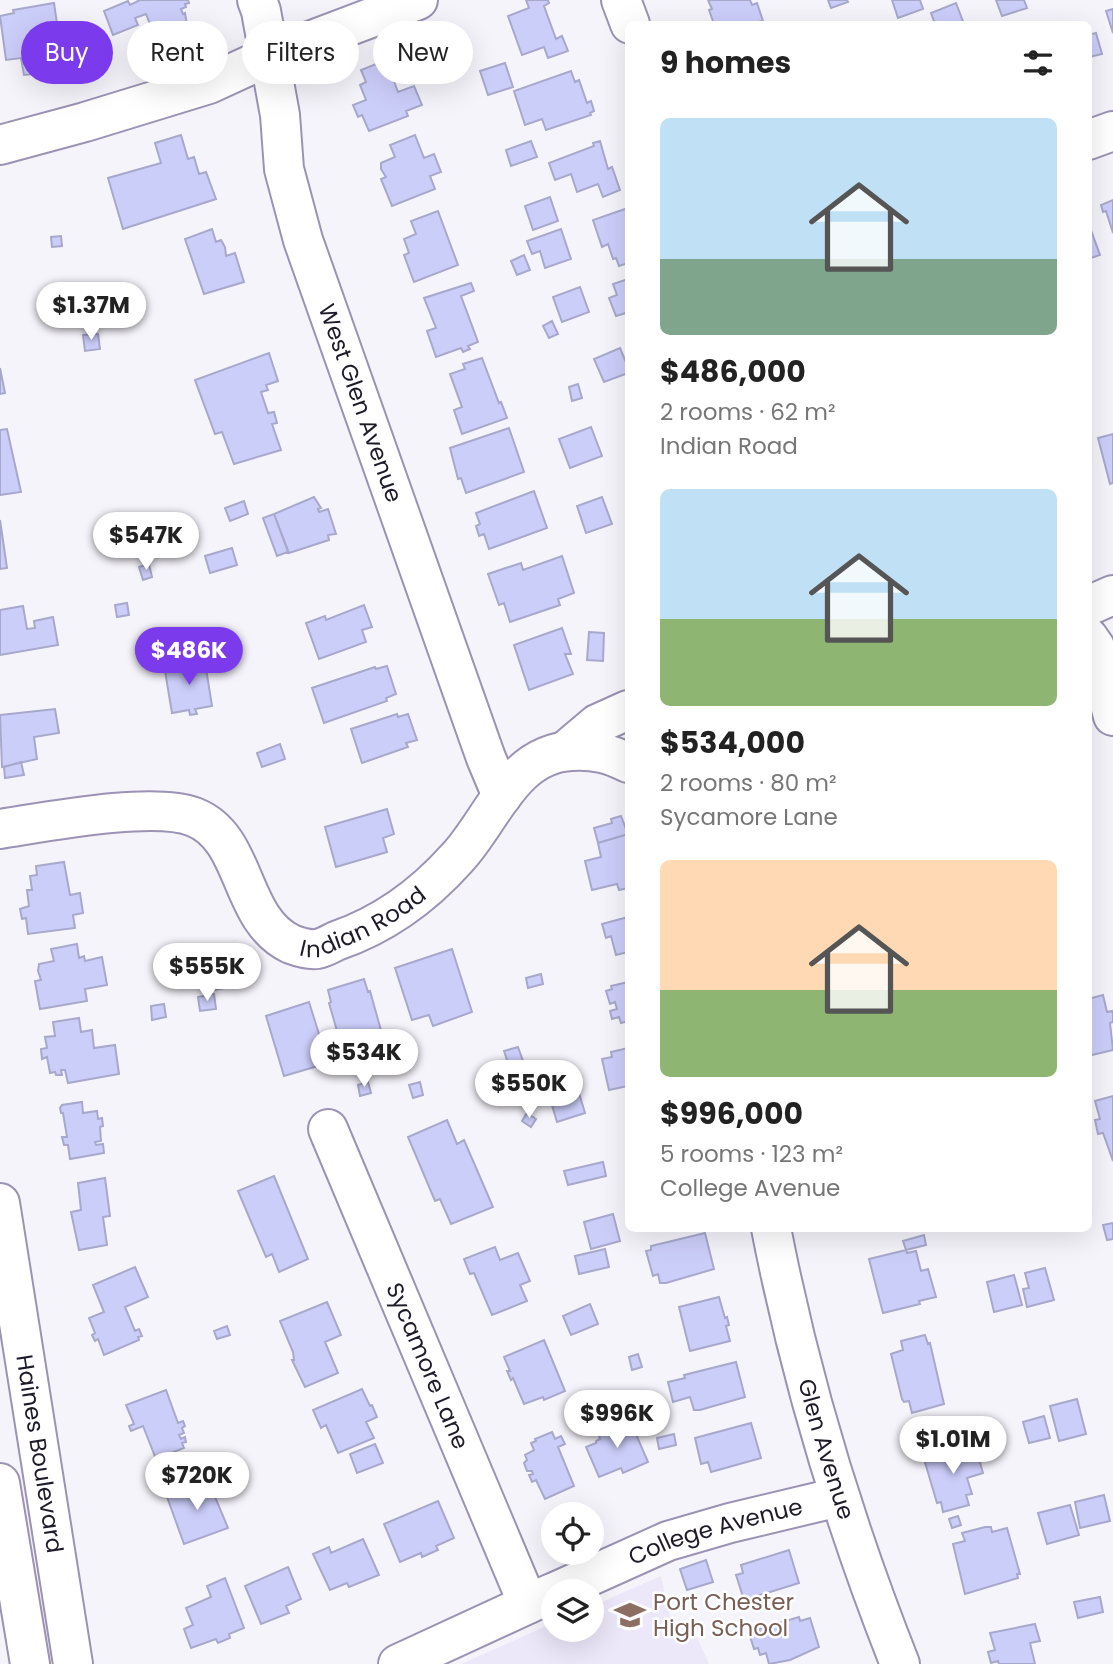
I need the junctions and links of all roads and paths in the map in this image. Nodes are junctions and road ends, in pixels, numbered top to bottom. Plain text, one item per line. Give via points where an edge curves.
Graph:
1 (257, 0) edge
2 (418, 0) edge
3 (621, 0) edge
4 (262, 21) edge
5 (629, 21) edge
6 (359, 22) edge
7 (242, 69) edge
8 (275, 84) edge
9 (1113, 131) edge
10 (1092, 139) edge
11 (0, 145) edge
12 (1113, 595) edge
13 (1092, 604) edge
14 (1092, 643) edge
15 (625, 711) edge
16 (1113, 716) edge
17 (565, 751) junction
18 (625, 762) edge
19 (502, 796) junction
20 (0, 829) edge
21 (328, 1129) dead end
22 (0, 1203) edge
23 (772, 1232) edge
24 (0, 1483) edge
25 (839, 1497) junction
26 (584, 1579) edge
27 (541, 1585) edge
28 (541, 1598) edge
29 (30, 1664) edge
30 (72, 1664) edge
31 (398, 1664) edge
32 (900, 1664) edge

1 - 4 street, West Glen Avenue
2 - 6 street
3 - 5 street
7 - 11 street via 209,84
8 - 19 street, West Glen Avenue via 285,169 303,240
9 - 10 street
12 - 13 street
14 - 16 street
15 - 17 street, Indian Road via 597,724
17 - 18 street, Indian Road via 591,750
17 - 19 street, Indian Road via 542,757
19 - 20 street, Indian Road via 459,857 416,898 359,933 317,949 302,948 274,933 257,912 221,838 209,824 191,816 153,812 94,815
21 - 27 street, Sycamore Lane
22 - 30 street, Haines Boulevard
23 - 25 street, Glen Avenue via 784,1297
24 - 29 street, Haines Boulevard
25 - 26 street, College Avenue via 668,1541
25 - 32 street, Glen Avenue
28 - 31 street, College Avenue

